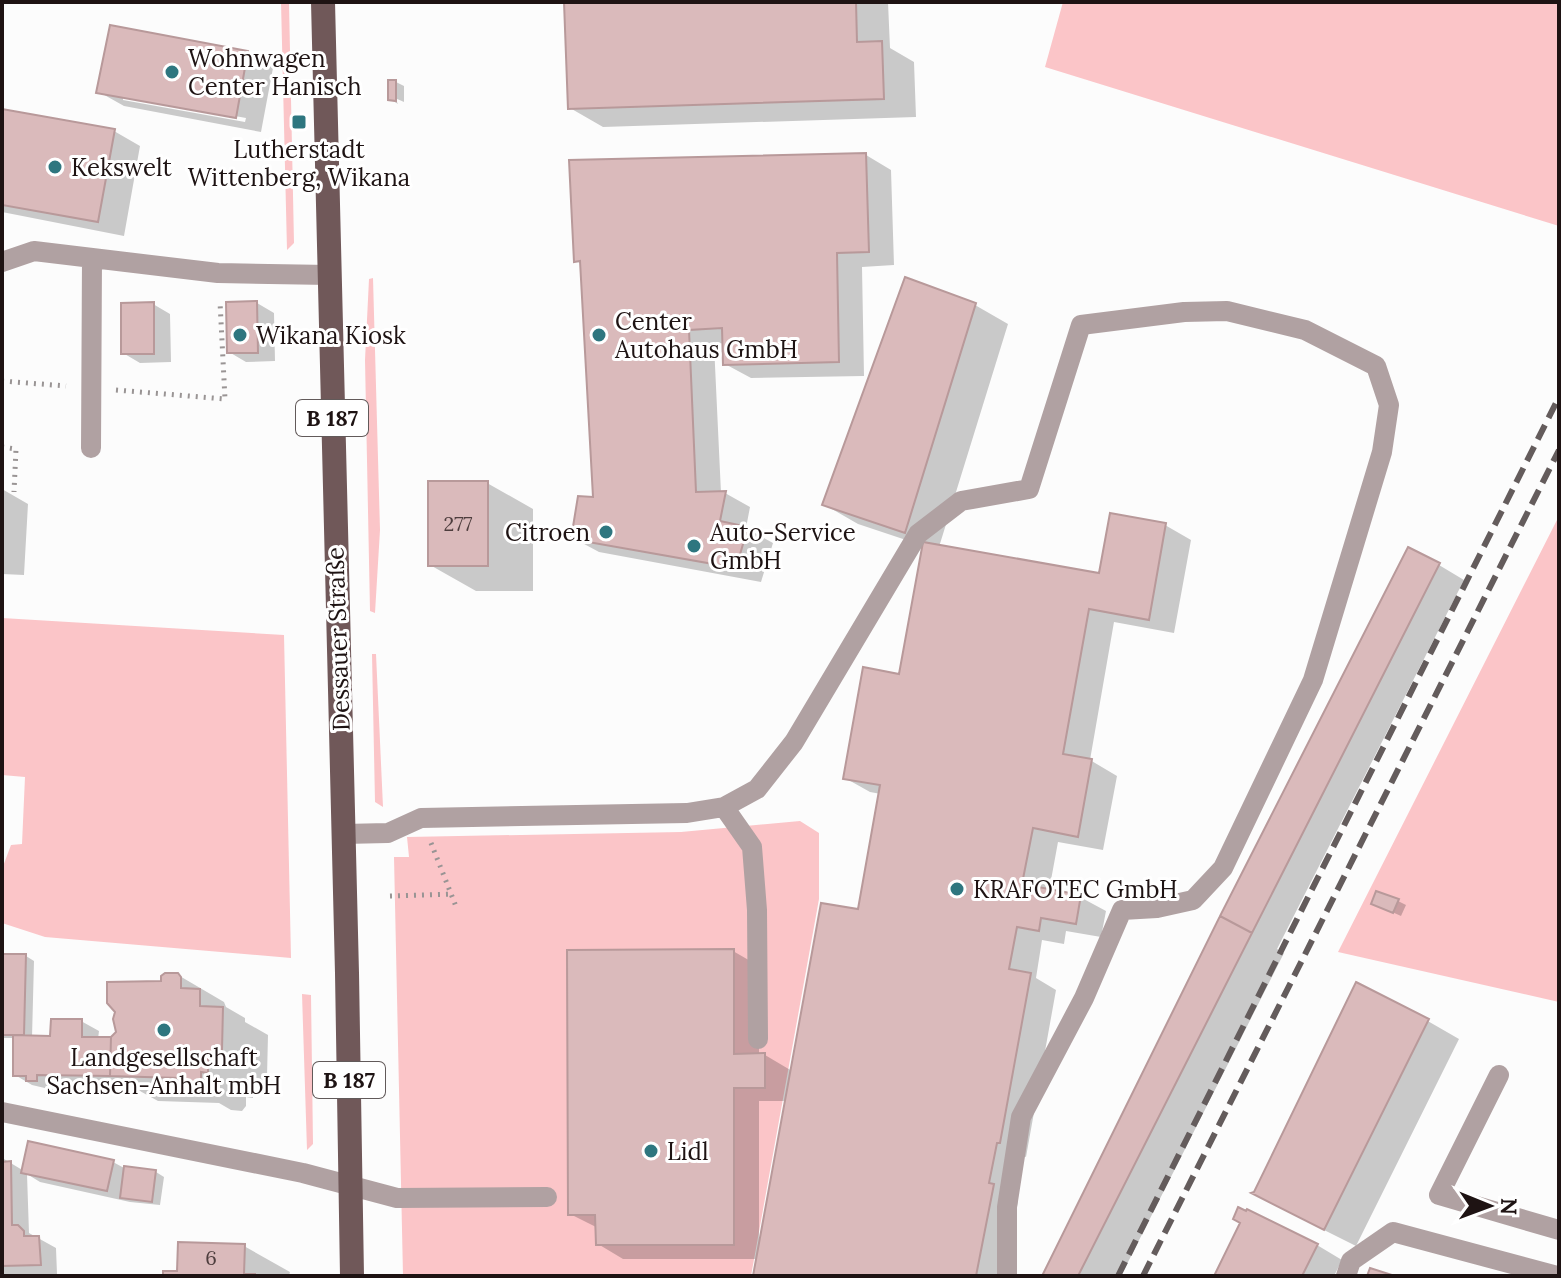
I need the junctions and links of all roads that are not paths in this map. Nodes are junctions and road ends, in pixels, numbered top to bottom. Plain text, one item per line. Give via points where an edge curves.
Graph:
1 (323, 2) edge
2 (92, 258) junction
3 (2, 262) edge
4 (329, 275) junction
5 (91, 448) dead end
6 (724, 807) junction
7 (344, 834) junction
8 (758, 1039) dead end
9 (1499, 1075) dead end
10 (2, 1112) edge
11 (351, 1187) junction
12 (547, 1197) dead end
13 (1559, 1230) edge
14 (352, 1276) edge
15 (1007, 1276) edge
16 (1346, 1276) edge
17 (1557, 1276) edge

1 - 4 main road, Dessauer Straße / B 187
2 - 3 lane via 34,251
2 - 4 lane via 218,273
2 - 5 lane
4 - 7 main road, Dessauer Straße / B 187
6 - 7 lane via 687,813 421,818 388,833
6 - 8 lane via 752,847
6 - 15 lane via 757,789 794,742 918,534 961,501 1029,489 1081,325 1227,311 1305,330 1376,366 1389,405 1382,452 1313,680 1223,868 1193,900 1122,910 1084,998 1021,1117 1007,1207
7 - 11 main road, Dessauer Straße / B 187
9 - 13 lane via 1439,1195
10 - 11 lane
11 - 12 lane via 397,1198
11 - 14 main road, Dessauer Straße / B 187
16 - 17 lane via 1351,1261 1393,1232

